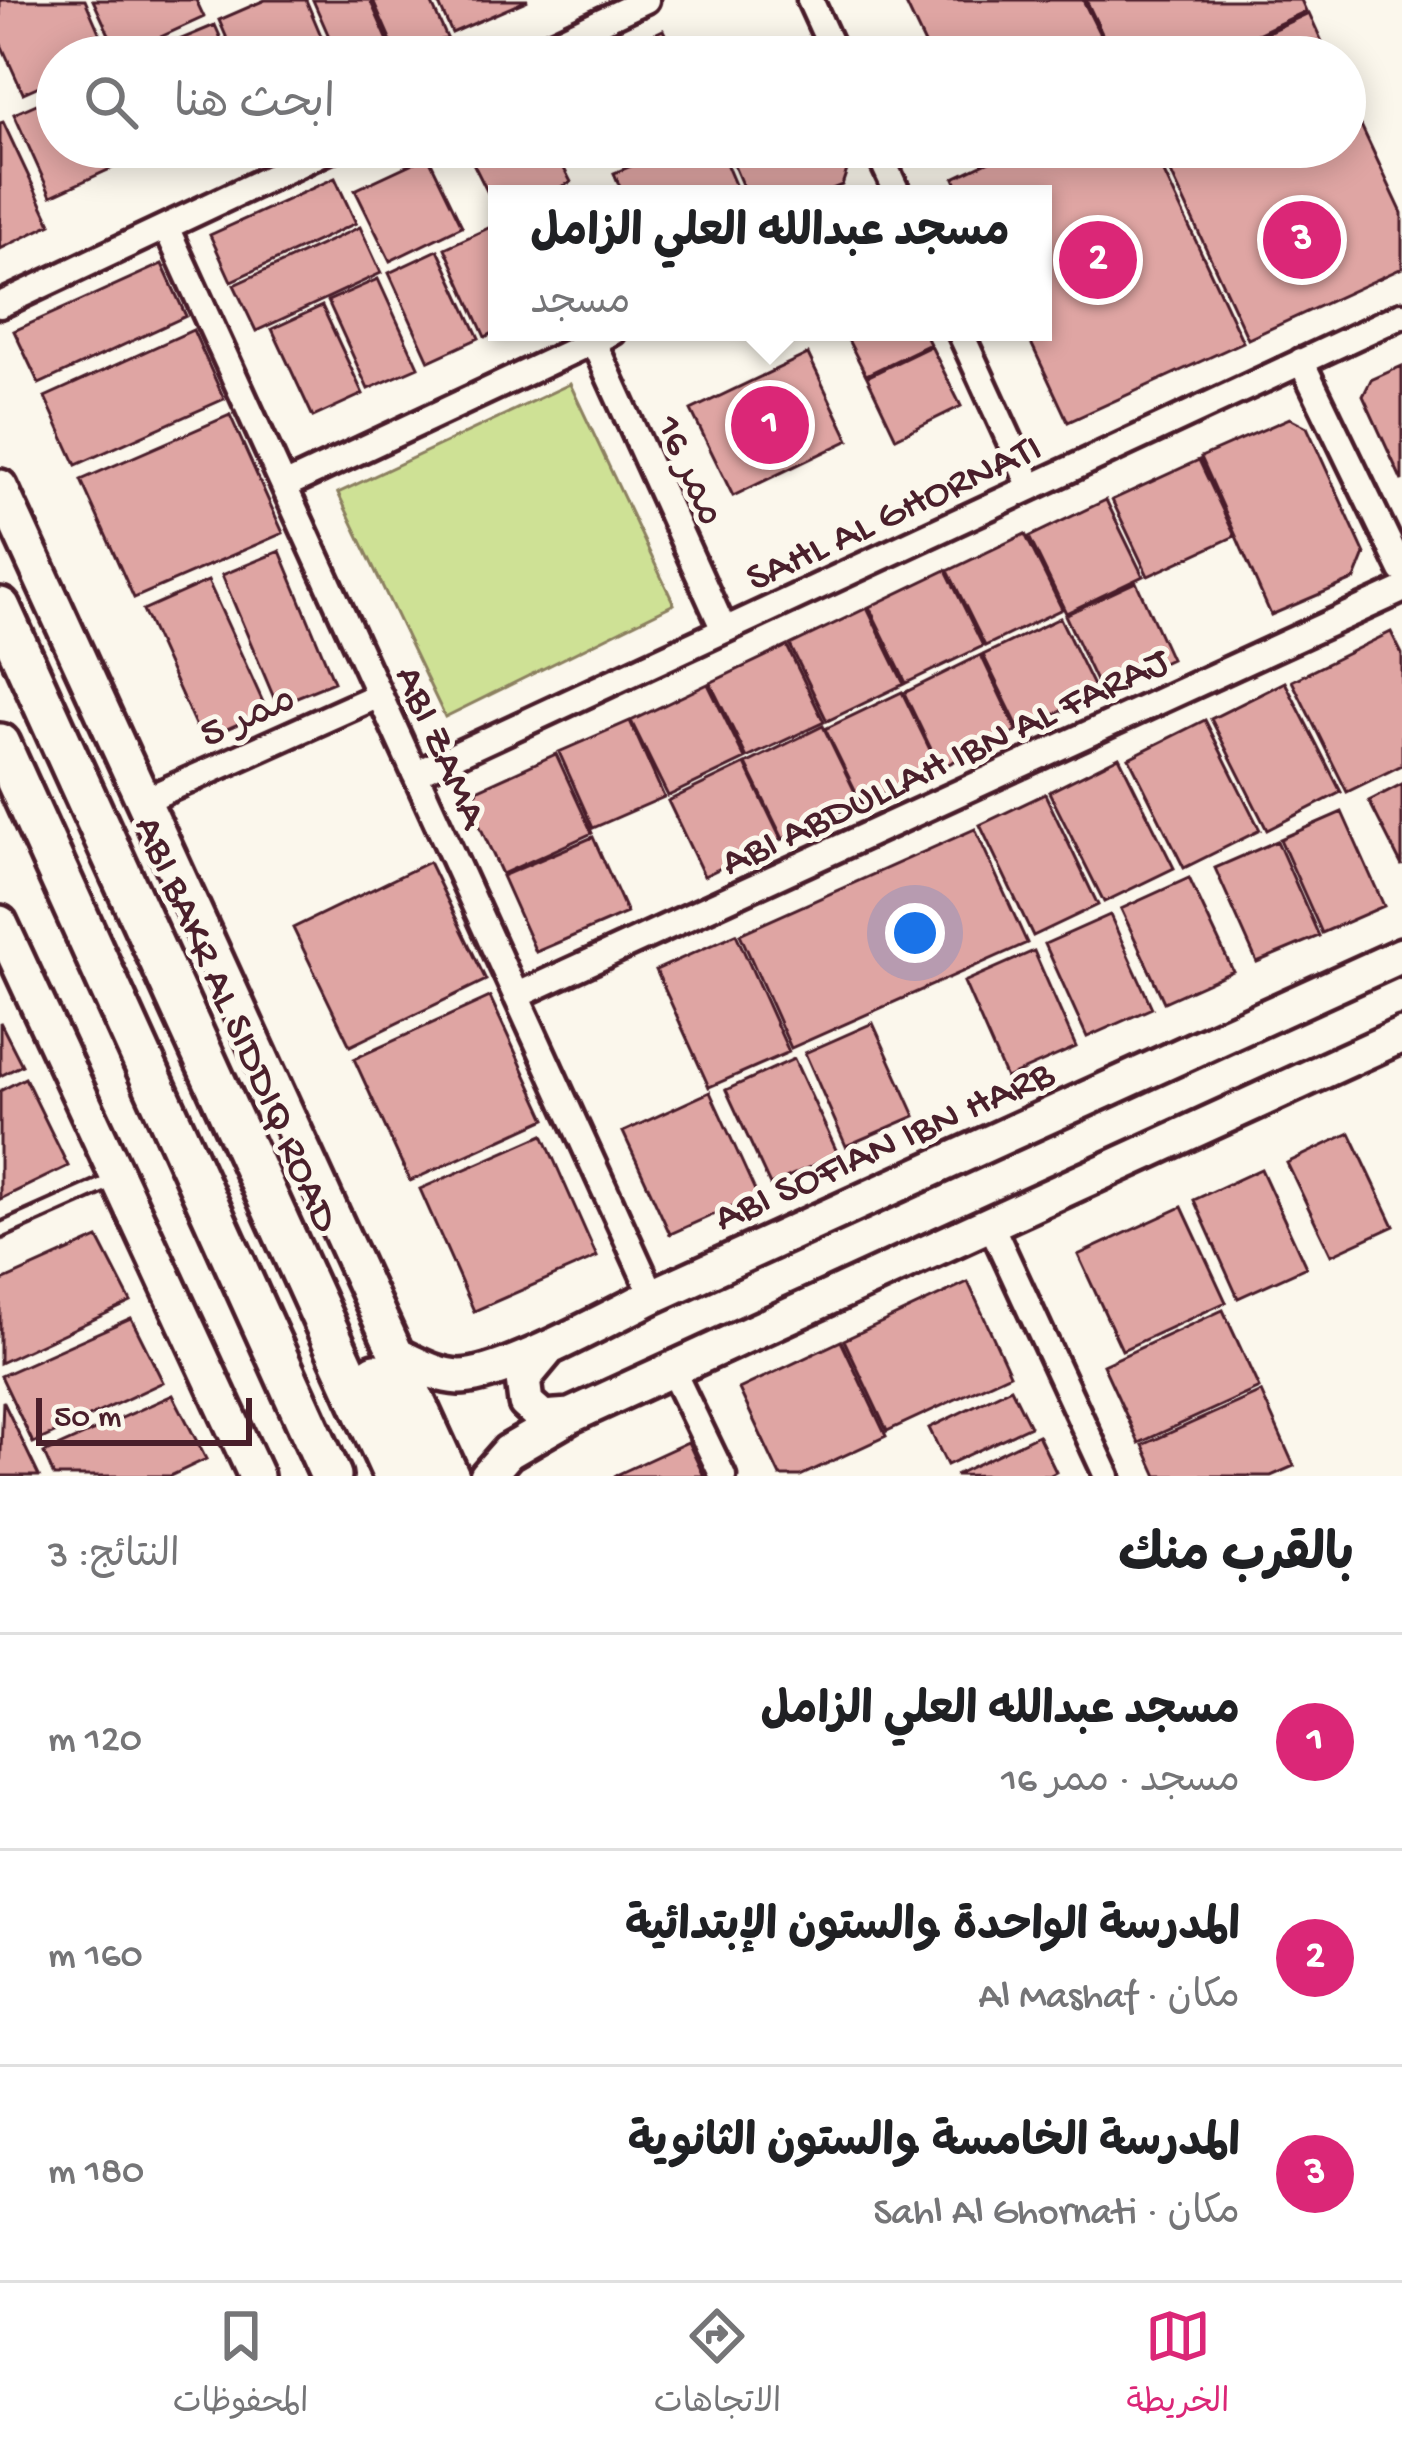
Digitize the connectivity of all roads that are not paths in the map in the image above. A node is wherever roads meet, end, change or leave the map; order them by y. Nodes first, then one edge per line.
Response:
1 (646, 0) edge
2 (810, 0) edge
3 (570, 36) edge
4 (826, 36) edge
5 (291, 168) edge
6 (166, 227) junction
7 (0, 305) edge
8 (1402, 315) edge
9 (594, 341) edge
10 (605, 341) edge
11 (964, 341) edge
12 (1301, 362) junction
13 (284, 486) junction
14 (1030, 487) junction
15 (0, 488) edge
16 (1402, 571) edge
17 (1402, 590) edge
18 (0, 608) edge
19 (724, 630) junction
20 (379, 695) junction
21 (0, 744) edge
22 (415, 774) junction
23 (146, 800) junction
24 (127, 885) junction
25 (0, 924) edge
26 (1402, 955) edge
27 (516, 997) junction
28 (1402, 1035) edge
29 (120, 1177) junction
30 (990, 1223) junction
31 (0, 1231) edge
32 (653, 1296) junction
33 (549, 1348) junction
34 (397, 1355) junction
35 (671, 1370) junction
36 (570, 1415) junction
37 (256, 1476) edge
38 (331, 1476) edge
39 (394, 1476) edge
40 (428, 1476) edge
41 (452, 1476) edge
42 (488, 1476) edge
43 (723, 1476) edge
44 (1107, 1476) edge

1 - 3 street
2 - 4 street
5 - 6 street
6 - 7 street
6 - 13 street, ABI ZAMA
8 - 12 street, SAHL AL GHORNATI
9 - 13 street
10 - 19 street, ممر 16
11 - 14 street
12 - 14 street, SAHL AL GHORNATI
12 - 16 street
13 - 20 street, ABI ZAMA
14 - 19 street, SAHL AL GHORNATI
15 - 23 street
17 - 27 street, ABI ABDULLAH IBN AL FARAJ
18 - 24 main road, ABI BAKR AL SIDDIQ ROAD
19 - 22 street, SAHL AL GHORNATI
20 - 22 street, ABI ZAMA
20 - 23 street, ممر 5
21 - 38 main road
22 - 27 street, ABI ZAMA
23 - 34 street
24 - 39 main road, ABI BAKR AL SIDDIQ ROAD
24 - 40 main road
25 - 29 street
26 - 32 street, ABI SOFIAN IBN HARB
27 - 32 street, ABI ZAMA
28 - 30 street
29 - 31 lane
29 - 37 street
30 - 35 street
30 - 44 street
32 - 33 street, ABI SOFIAN IBN HARB
33 - 34 street, ABI SOFIAN IBN HARB
33 - 36 street
34 - 41 street
35 - 36 street
35 - 43 street
36 - 42 street

